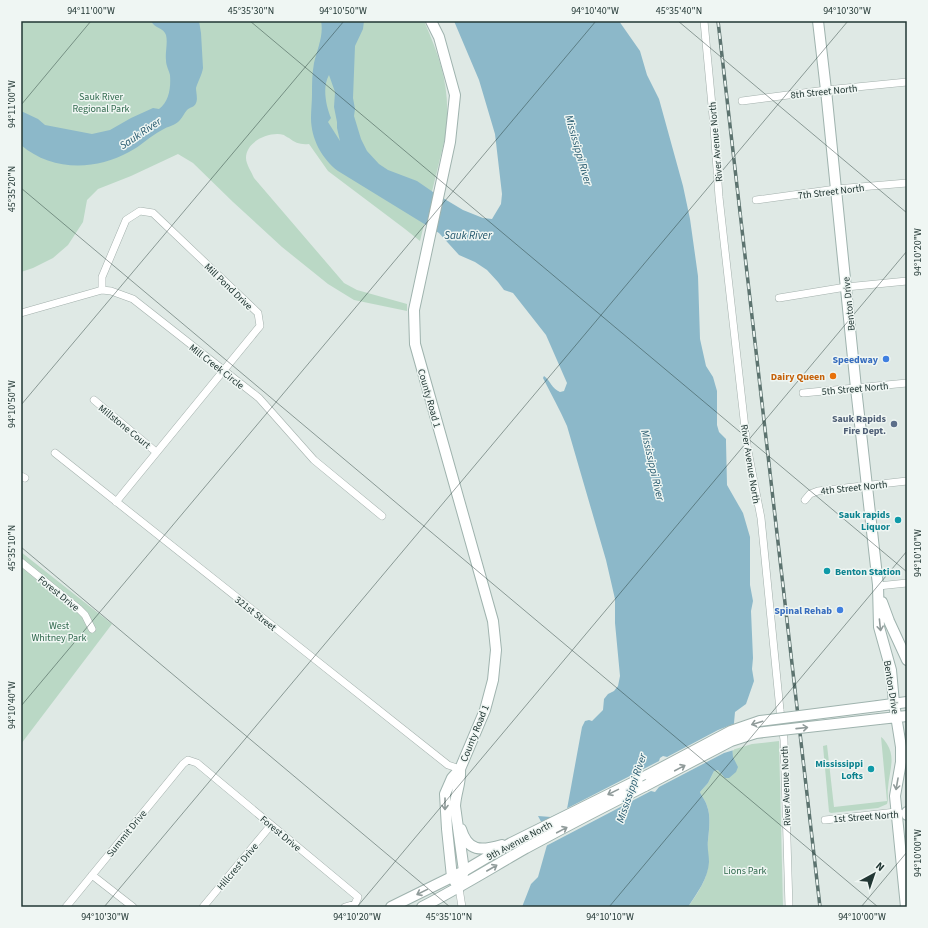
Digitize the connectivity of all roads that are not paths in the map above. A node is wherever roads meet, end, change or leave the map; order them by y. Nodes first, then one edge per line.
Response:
1 (431, 21) edge
2 (704, 21) edge
3 (818, 21) edge
4 (907, 82) edge
5 (826, 90) junction
6 (742, 101) dead end
7 (907, 183) edge
8 (836, 189) junction
9 (756, 200) dead end
10 (907, 281) edge
11 (846, 287) junction
12 (102, 290) junction
13 (779, 298) dead end
14 (21, 313) edge
15 (223, 371) junction
16 (907, 383) edge
17 (856, 388) junction
18 (803, 393) dead end
19 (94, 400) dead end
20 (156, 452) junction
21 (55, 453) dead end
22 (907, 481) edge
23 (867, 486) junction
24 (805, 500) dead end
25 (116, 502) junction
26 (382, 516) dead end
27 (21, 562) edge
28 (907, 583) edge
29 (878, 586) junction
30 (92, 629) dead end
31 (907, 660) edge
32 (907, 702) edge
33 (894, 703) junction
34 (902, 717) edge
35 (188, 760) joint
36 (460, 769) junction
37 (896, 812) junction
38 (456, 813) junction
39 (907, 814) edge
40 (825, 820) dead end
41 (271, 825) junction
42 (511, 843) junction
43 (464, 871) junction
44 (92, 875) junction
45 (452, 877) junction
46 (459, 888) junction
47 (66, 907) edge
48 (133, 907) edge
49 (203, 907) edge
50 (345, 907) edge
51 (392, 907) edge
52 (422, 907) edge
53 (462, 907) edge
54 (789, 907) edge
55 (906, 907) edge

1 - 36 main road, County Road 1
2 - 54 street, River Avenue North
3 - 5 main road, Benton Drive
4 - 5 street, 8th Street North
5 - 6 street, 8th Street North
5 - 8 main road, Benton Drive
7 - 8 street, 7th Street North
8 - 9 street, 7th Street North
8 - 11 main road, Benton Drive
10 - 11 street
11 - 13 street
11 - 17 main road, Benton Drive
12 - 14 street, Mill Creek Circle
12 - 15 street, Mill Creek Circle
12 - 15 street, Mill Pond Drive
15 - 20 street, Mill Pond Drive
15 - 26 street, Mill Creek Circle
16 - 17 street, 5th Street North
17 - 18 street, 5th Street North
17 - 23 main road, Benton Drive
19 - 20 street, Millstone Court
20 - 25 street, Mill Pond Drive
21 - 25 street, 321st Street
22 - 23 street, 4th Street North
23 - 24 street, 4th Street North
23 - 29 main road, Benton Drive
25 - 36 street, 321st Street
27 - 30 street, Forest Drive
28 - 29 street
29 - 31 main road, Benton Drive
29 -> 33 main road, Benton Drive
32 - 33 main road, 9th Avenue North
33 - 34 main road, Benton Drive
33 -> 42 main road, 9th Avenue North, bridge
34 -> 37 main road, Benton Drive
46 -> 34 main road, 9th Avenue North, bridge
35 - 41 street, Forest Drive
35 - 44 street, Summit Drive
36 - 38 main road, County Road 1
36 -> 45 main road, County Road 1
37 - 39 street, 1st Street North
37 - 40 street, 1st Street North
37 - 55 main road, Benton Drive
38 - 42 main road
38 - 43 main road, County Road 1
41 - 49 street, Hillcrest Drive
41 - 50 street, Forest Drive
42 - 43 main road, 9th Avenue North
43 - 45 main road, 9th Avenue North
43 - 46 main road
44 - 47 street, Summit Drive
44 - 48 street
45 - 46 main road
45 -> 51 main road, 9th Avenue North
46 - 52 main road, 9th Avenue North
46 - 53 street

